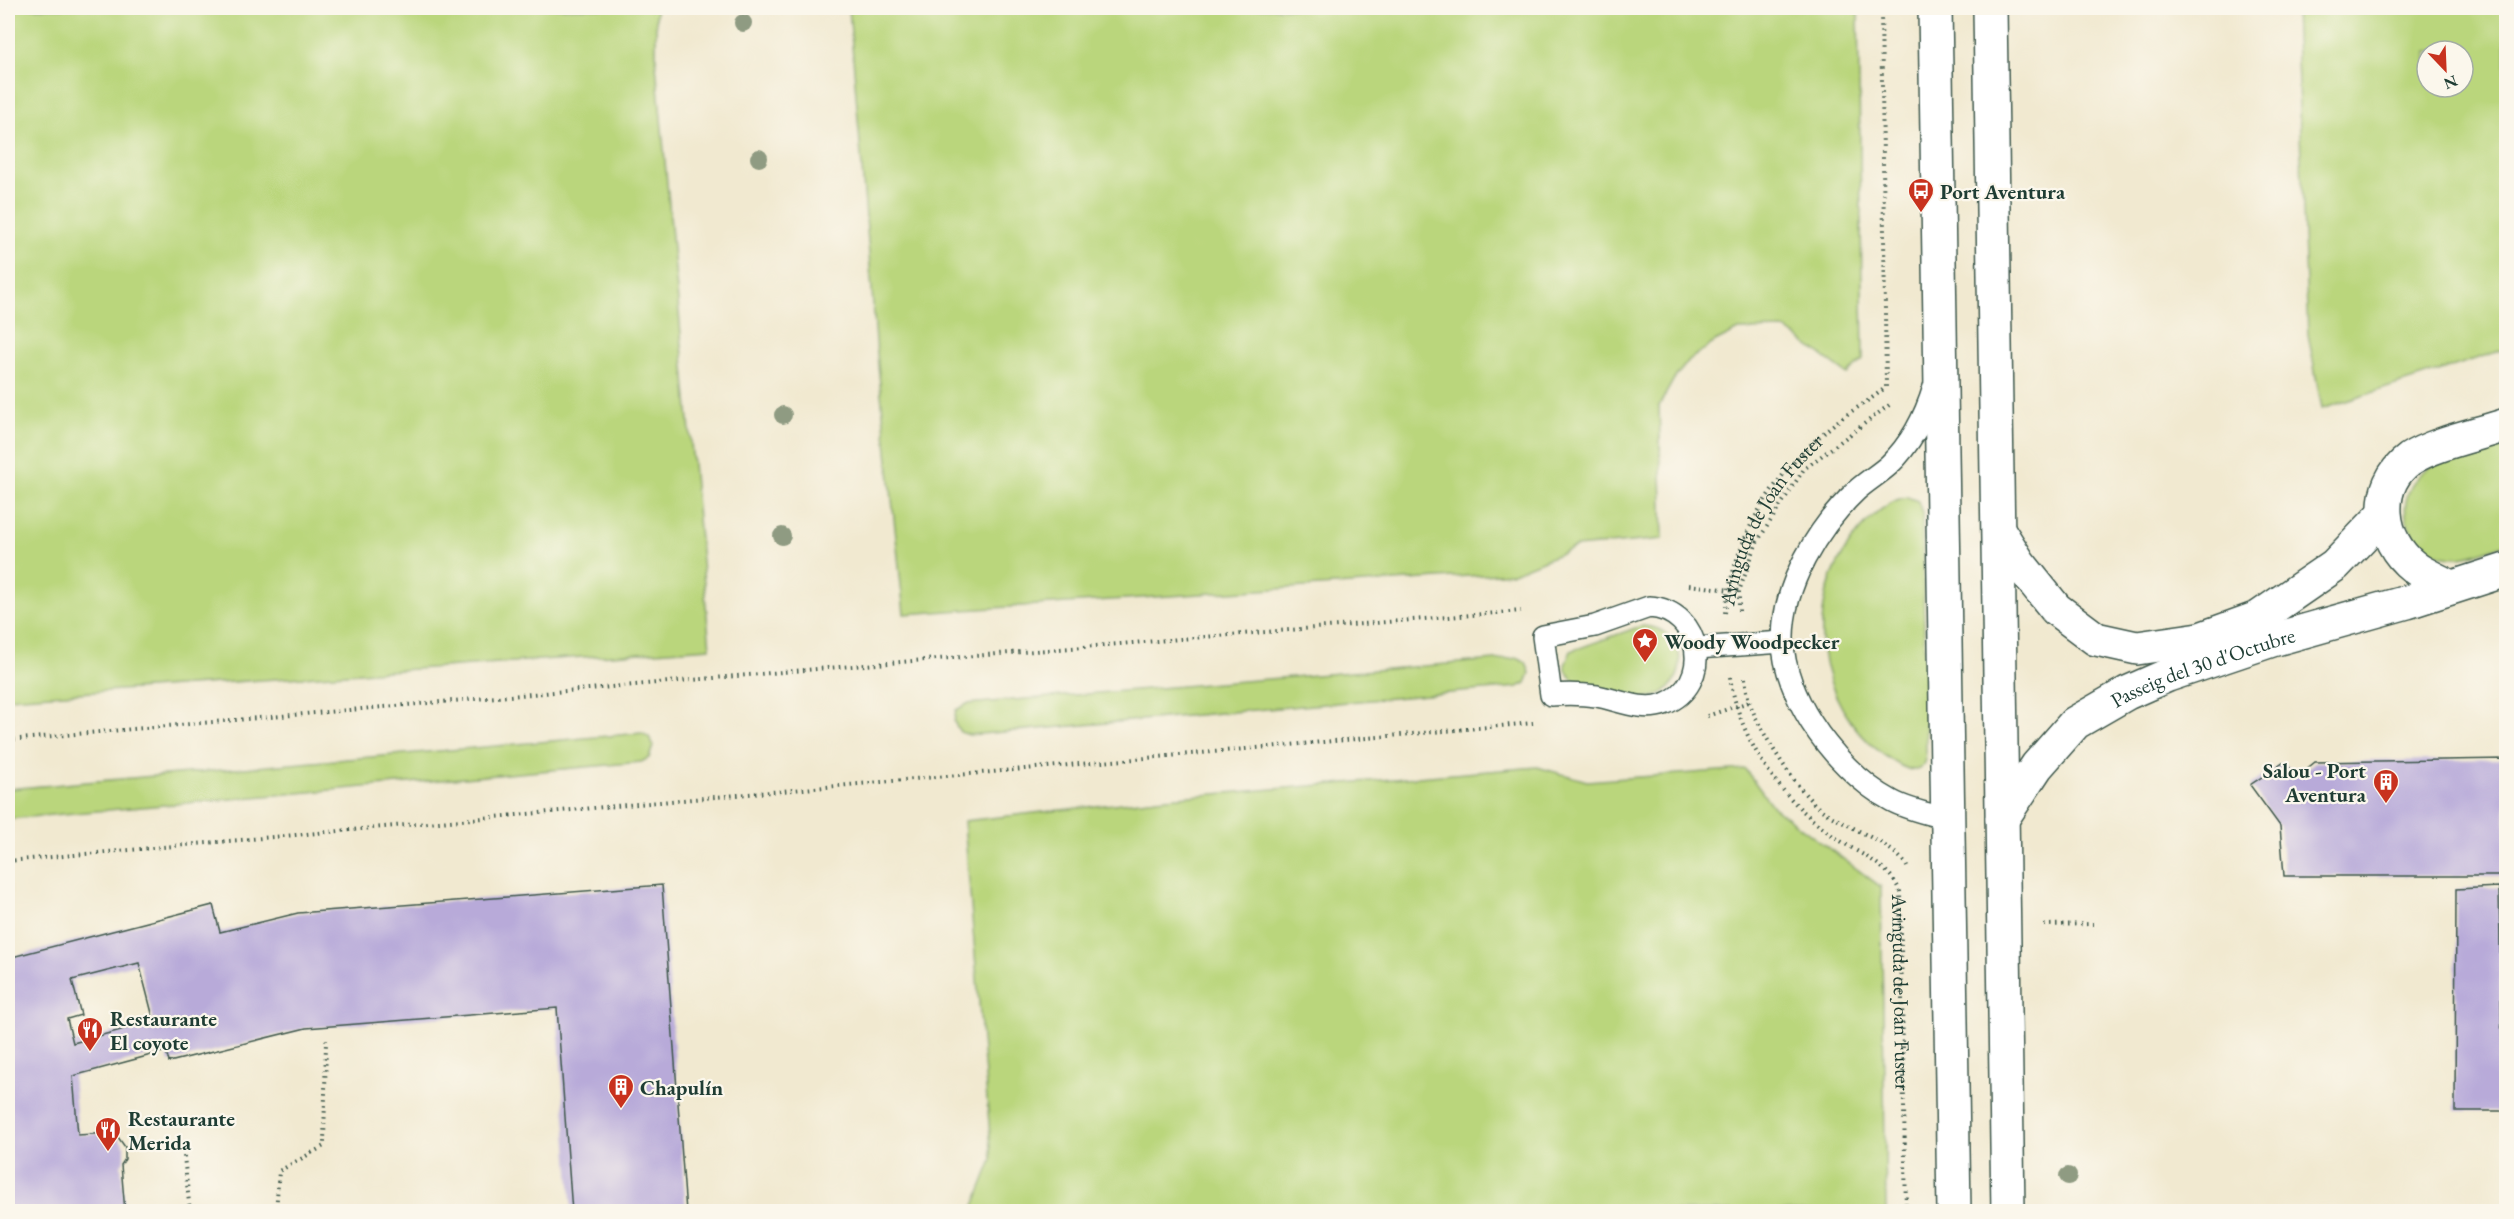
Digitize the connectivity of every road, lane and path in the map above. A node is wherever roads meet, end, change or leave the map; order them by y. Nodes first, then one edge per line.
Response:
1 (1881, 8) edge
2 (1935, 8) edge
3 (1990, 8) edge
4 (1941, 364) junction
5 (2506, 425) edge
6 (2384, 514) junction
7 (1999, 531) junction
8 (2506, 570) edge
9 (1677, 585) dead end
10 (2450, 587) junction
11 (1728, 589) junction
12 (1739, 591) dead end
13 (1524, 611) dead end
14 (1783, 642) junction
15 (1725, 646) junction
16 (1696, 648) junction
17 (1749, 702) dead end
18 (1737, 706) junction
19 (1705, 716) dead end
20 (1545, 722) dead end
21 (8, 740) edge
22 (1948, 819) junction
23 (2002, 819) junction
24 (8, 861) edge
25 (2093, 924) dead end
26 (2037, 925) dead end
27 (326, 1040) dead end
28 (184, 1156) dead end
29 (190, 1212) edge
30 (276, 1212) edge
31 (1906, 1212) edge
32 (1954, 1212) edge
33 (2008, 1212) edge

1 - 11 path, Avinguda de Joan Fuster
2 - 4 street
3 - 7 street
4 - 14 lane
4 - 22 street
5 - 6 street
6 - 7 street, Passeig del 30 d'Octubre
6 - 10 street
7 - 23 street
8 - 10 street, Passeig del 30 d'Octubre
9 - 11 path
10 - 23 street, Passeig del 30 d'Octubre
11 - 12 path
11 - 15 path, Avinguda de Joan Fuster
13 - 21 path
14 - 15 lane
14 - 22 lane
15 - 16 lane
15 - 18 path, Avinguda de Joan Fuster
16 - 16 lane
17 - 18 path
18 - 19 path
18 - 31 path, Avinguda de Joan Fuster
20 - 24 path
22 - 32 street
23 - 33 street
25 - 26 path
27 - 30 path
28 - 29 path

